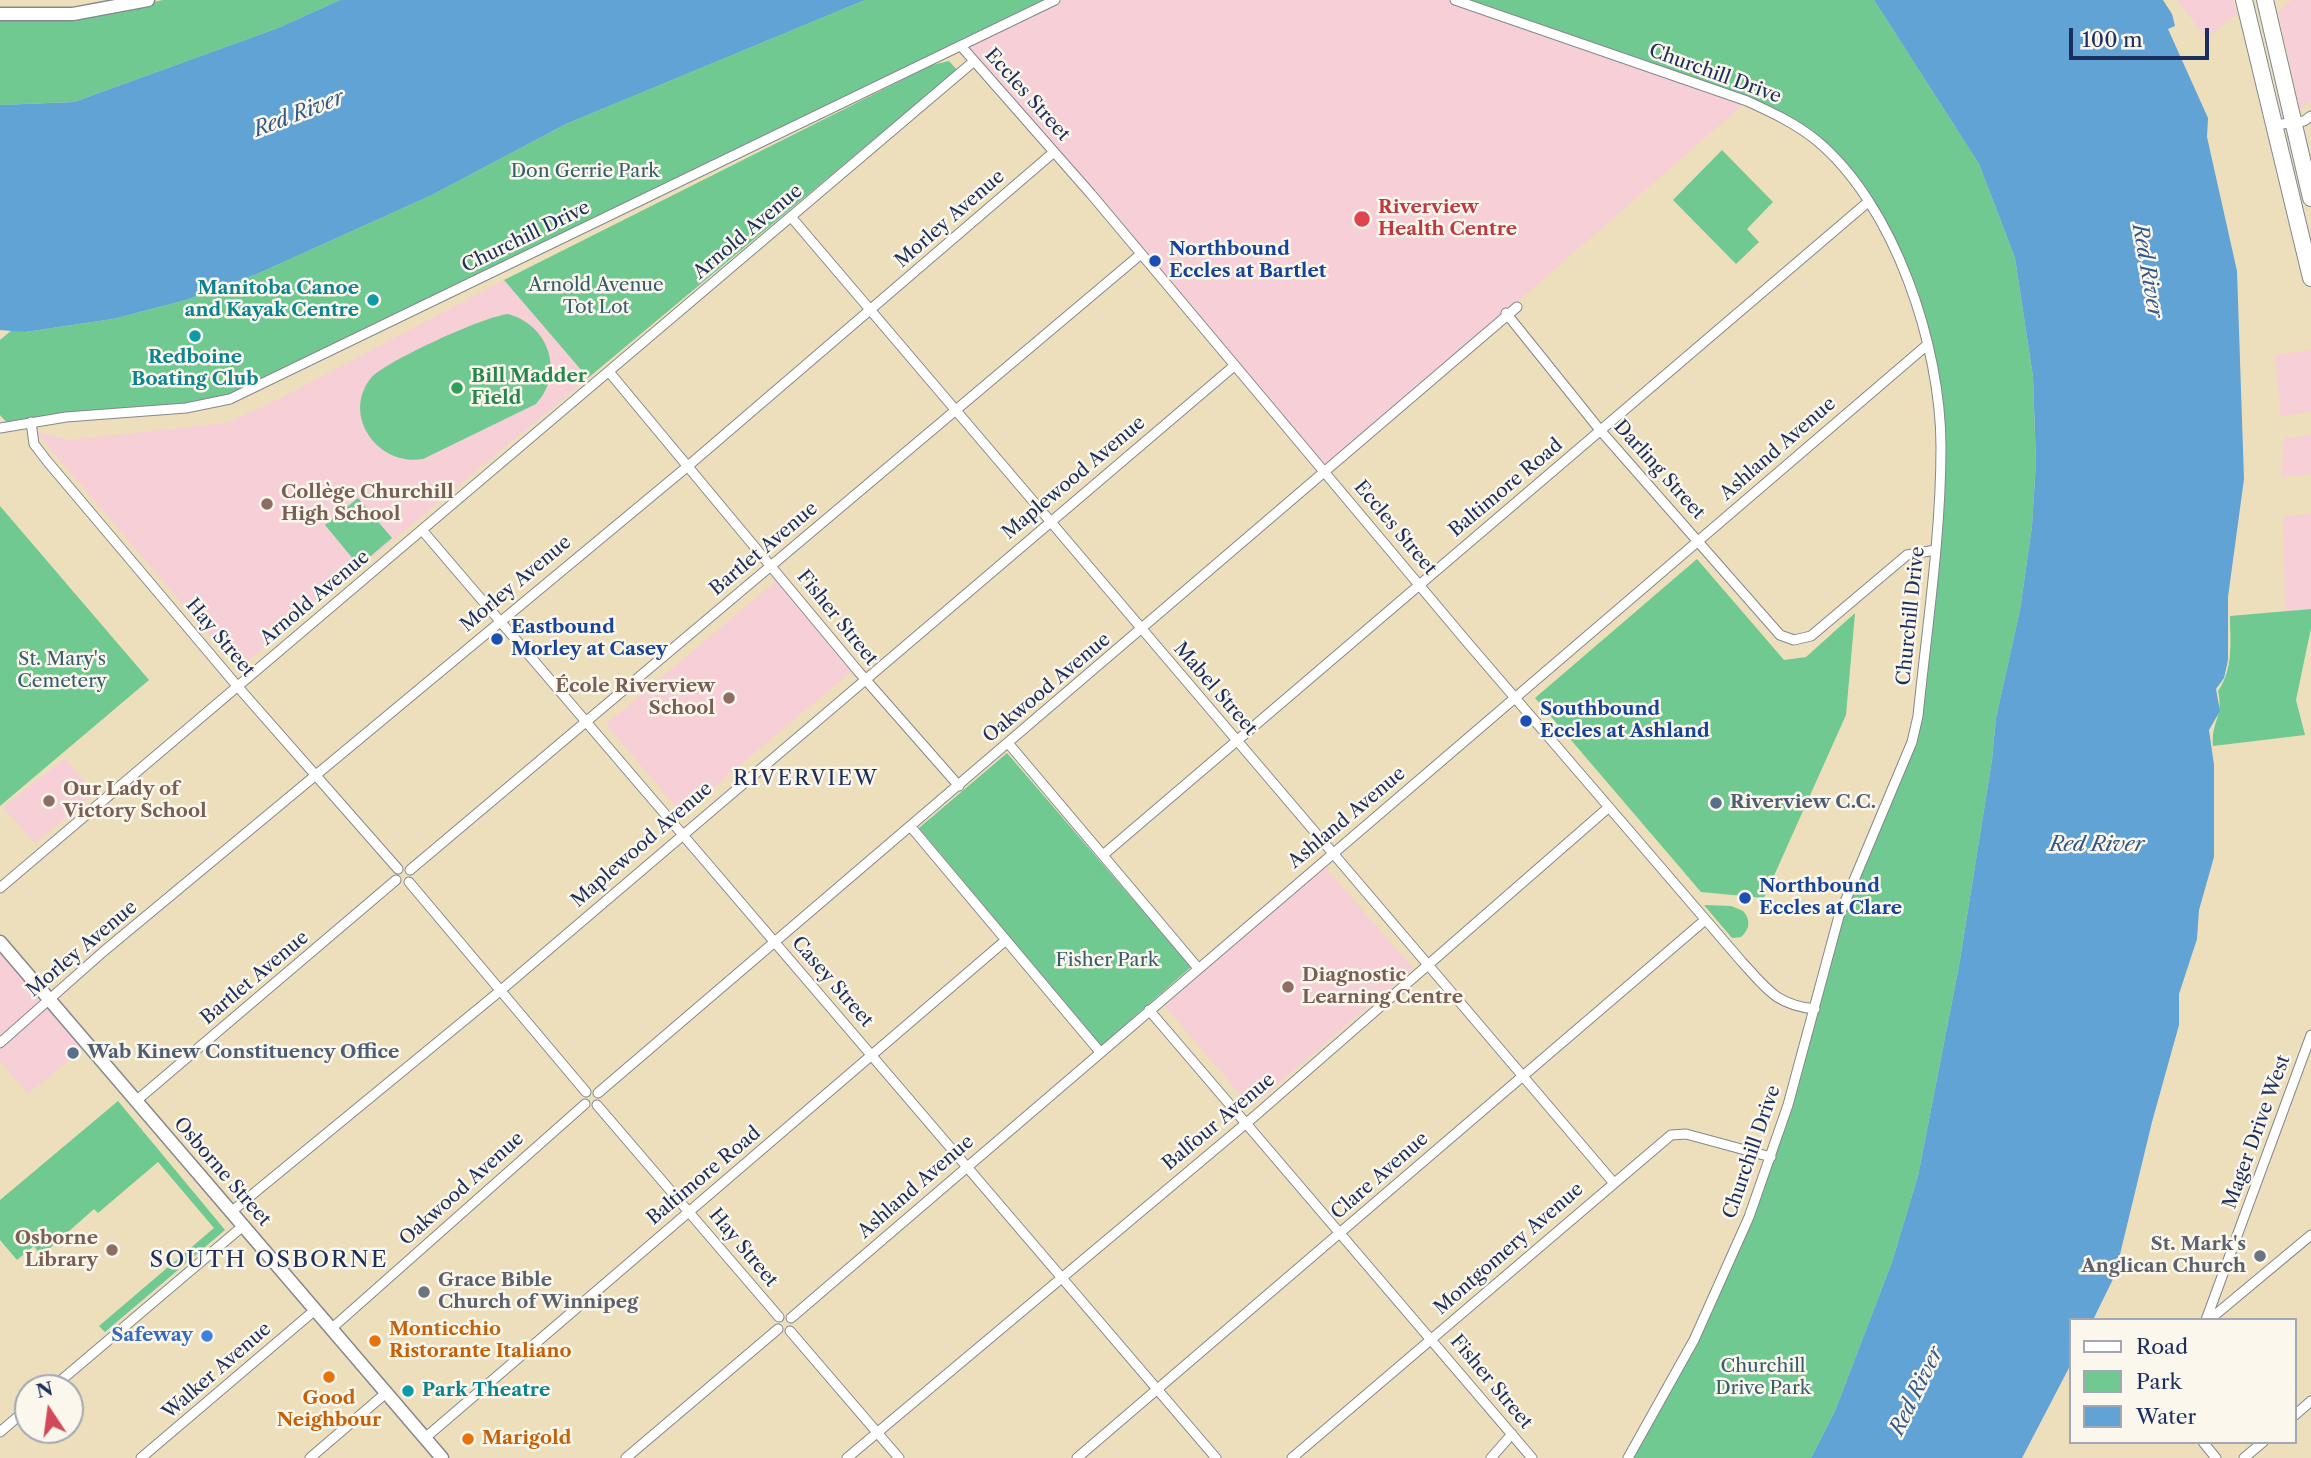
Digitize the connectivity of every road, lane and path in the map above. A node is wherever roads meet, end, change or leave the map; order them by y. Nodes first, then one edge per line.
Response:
1 (148, 0) edge
2 (1055, 0) edge
3 (1455, 0) edge
4 (2267, 1) edge
5 (108, 4) edge
6 (2245, 4) edge
7 (0, 14) edge
8 (961, 46) junction
9 (973, 62) junction
10 (2311, 116) edge
11 (2293, 122) junction
12 (2275, 125) junction
13 (1055, 152) junction
14 (2311, 198) edge
15 (1868, 202) junction
16 (792, 218) junction
17 (1141, 254) junction
18 (2310, 272) edge
19 (1517, 307) dead end
20 (870, 311) junction
21 (1506, 313) junction
22 (1927, 345) junction
23 (1234, 366) junction
24 (610, 373) junction
25 (956, 410) junction
26 (31, 422) junction
27 (0, 428) edge
28 (1600, 430) junction
29 (688, 466) junction
30 (1325, 470) junction
31 (1048, 522) junction
32 (422, 530) junction
33 (1698, 541) junction
34 (1935, 550) junction
35 (772, 565) junction
36 (1419, 585) junction
37 (499, 621) junction
38 (1141, 630) junction
39 (865, 679) junction
40 (238, 687) junction
41 (1515, 697) junction
42 (585, 723) junction
43 (1237, 741) junction
44 (1008, 743) junction
45 (316, 776) junction
46 (959, 786) junction
47 (1609, 807) junction
48 (911, 827) junction
49 (681, 835) junction
50 (1332, 854) junction
51 (1103, 855) junction
52 (398, 869) junction
53 (410, 870) junction
54 (396, 880) junction
55 (409, 882) junction
56 (0, 888) edge
57 (1705, 920) junction
58 (1006, 940) junction
59 (0, 942) edge
60 (774, 942) junction
61 (1429, 966) junction
62 (1198, 968) junction
63 (500, 991) junction
64 (49, 999) junction
65 (1815, 1009) junction
66 (1149, 1010) junction
67 (2311, 1035) edge
68 (0, 1043) edge
69 (1100, 1052) junction
70 (873, 1056) junction
71 (1522, 1076) junction
72 (586, 1092) junction
73 (598, 1093) junction
74 (136, 1101) junction
75 (585, 1104) junction
76 (597, 1105) junction
77 (1245, 1124) junction
78 (1771, 1157) junction
79 (966, 1167) junction
80 (1613, 1182) junction
81 (690, 1211) junction
82 (231, 1212) junction
83 (243, 1226) junction
84 (1341, 1233) junction
85 (2311, 1235) edge
86 (1059, 1276) junction
87 (315, 1310) junction
88 (779, 1317) junction
89 (791, 1318) junction
90 (2209, 1318) edge
91 (2210, 1318) edge
92 (331, 1329) junction
93 (778, 1329) junction
94 (790, 1331) junction
95 (1432, 1339) junction
96 (69, 1374) edge
97 (1157, 1390) junction
98 (386, 1393) junction
99 (2311, 1401) edge
100 (2297, 1413) edge
101 (14, 1420) edge
102 (0, 1432) edge
103 (876, 1432) junction
104 (1512, 1434) junction
105 (425, 1438) junction
106 (2205, 1444) edge
107 (2261, 1444) edge
108 (141, 1458) edge
109 (310, 1458) edge
110 (442, 1458) edge
111 (626, 1458) edge
112 (847, 1458) edge
113 (899, 1458) edge
114 (1077, 1458) edge
115 (1216, 1458) edge
116 (1292, 1458) edge
117 (1491, 1458) edge
118 (1532, 1458) edge
119 (1628, 1458) edge
120 (2216, 1458) edge
121 (2244, 1458) edge

1 - 5 main road
2 - 8 street, Churchill Drive
3 - 15 street, Churchill Drive
4 - 6 street
4 - 11 highway
5 - 7 main road
6 - 12 highway
8 - 9 street, Eccles Street
8 - 26 street, Churchill Drive
9 - 13 street, Eccles Street
9 - 16 street, Arnold Avenue
10 - 11 street
11 - 12 street
11 - 14 highway
12 - 18 highway
13 - 17 street, Eccles Street
13 - 20 street, Morley Avenue
15 - 22 street, Churchill Drive
15 - 28 street, Baltimore Road
16 - 20 street, Mabel Street
16 - 24 street, Arnold Avenue
17 - 23 street, Eccles Street
17 - 25 street, Bartlet Avenue
19 - 21 street, Oakwood Avenue
20 - 25 street, Mabel Street
20 - 29 street, Morley Avenue
21 - 28 street, Darling Street
21 - 30 street, Oakwood Avenue
22 - 33 street, Ashland Avenue
22 - 34 street, Churchill Drive
23 - 30 street, Eccles Street
23 - 31 street, Maplewood Avenue
24 - 29 street, Fisher Street
24 - 32 street, Arnold Avenue
25 - 31 street, Mabel Street
25 - 35 street, Bartlet Avenue
26 - 27 street, Churchill Drive
26 - 40 street, Hay Street
28 - 33 street, Darling Street
28 - 36 street, Baltimore Road
29 - 35 street, Fisher Street
29 - 37 street, Morley Avenue
30 - 36 street, Eccles Street
30 - 38 street, Oakwood Avenue
31 - 38 street, Mabel Street
31 - 39 street, Maplewood Avenue
32 - 37 street, Casey Street
32 - 40 street, Arnold Avenue
33 - 34 street, Darling Street
33 - 41 street, Ashland Avenue
34 - 65 street, Churchill Drive
35 - 39 street, Fisher Street
35 - 42 street, Bartlet Avenue
36 - 41 street, Eccles Street
36 - 43 street, Baltimore Road
37 - 42 street, Casey Street
37 - 45 street, Morley Avenue
38 - 43 street, Mabel Street
38 - 44 street, Oakwood Avenue
39 - 46 street, Fisher Street
39 - 49 street, Maplewood Avenue
40 - 45 street, Hay Street
40 - 56 street, Arnold Avenue
41 - 47 street, Eccles Street
41 - 50 street, Ashland Avenue
42 - 49 street, Casey Street
42 - 53 street, Bartlet Avenue
43 - 50 street, Mabel Street
43 - 51 street, Baltimore Road
44 - 46 street, Oakwood Avenue
44 - 51 street
45 - 52 street, Hay Street
45 - 64 street, Morley Avenue
46 - 48 street, Oakwood Avenue
47 - 57 street, Eccles Street
47 - 61 street, Balfour Avenue
48 - 58 street
48 - 60 street, Oakwood Avenue
49 - 60 street, Casey Street
49 - 63 street, Maplewood Avenue
50 - 61 street, Mabel Street
50 - 62 street, Ashland Avenue
51 - 62 street
52 - 53 street
52 - 54 street
53 - 55 street
54 - 55 street
54 - 74 street, Bartlet Avenue
55 - 63 street
57 - 65 street, Eccles Street
57 - 71 street, Clare Avenue
58 - 69 street
58 - 70 street, Baltimore Road
59 - 64 main road, Osborne Street
60 - 70 street, Casey Street
60 - 73 street, Oakwood Avenue
61 - 71 street, Mabel Street
61 - 77 street, Balfour Avenue
62 - 66 street, Ashland Avenue
63 - 72 street
63 - 82 street, Maplewood Avenue
64 - 68 street, Morley Avenue
64 - 74 main road, Osborne Street
65 - 78 street, Churchill Drive
66 - 69 street, Ashland Avenue
66 - 77 street, Fisher Street
67 - 90 street, Mager Drive West
69 - 79 street, Ashland Avenue
70 - 79 street, Casey Street
70 - 81 street, Baltimore Road
71 - 80 street, Mabel Street
71 - 84 street, Clare Avenue
72 - 73 street
72 - 75 street
73 - 76 street
74 - 82 main road, Osborne Street
75 - 76 street
75 - 92 street, Oakwood Avenue
76 - 81 street, Hay Street
77 - 84 street, Fisher Street
77 - 86 street, Balfour Avenue
78 - 80 street, Montgomery Avenue
78 - 119 street, Churchill Drive
79 - 86 street, Casey Street
79 - 89 street, Ashland Avenue
80 - 95 street, Montgomery Avenue
81 - 88 street, Hay Street
81 - 105 street, Baltimore Road
82 - 83 main road, Osborne Street
83 - 87 main road, Osborne Street
83 - 96 street
84 - 95 street, Fisher Street
84 - 97 street, Clare Avenue
85 - 91 street
86 - 97 street, Casey Street
86 - 103 street, Balfour Avenue
87 - 92 main road, Osborne Street
87 - 108 street, Walker Avenue
88 - 89 street
88 - 93 street
89 - 94 street
92 - 98 main road, Osborne Street
93 - 94 street
93 - 111 street
94 - 103 street
95 - 104 street, Fisher Street
95 - 116 street, Montgomery Avenue
97 - 114 street, Clare Avenue
97 - 115 street, Casey Street
98 - 105 main road, Osborne Street
98 - 109 street
99 - 100 street
101 - 102 street
103 - 112 street, Balfour Avenue
103 - 113 street
104 - 117 street
104 - 118 street, Fisher Street
105 - 110 main road, Osborne Street
106 - 120 street
107 - 121 street

